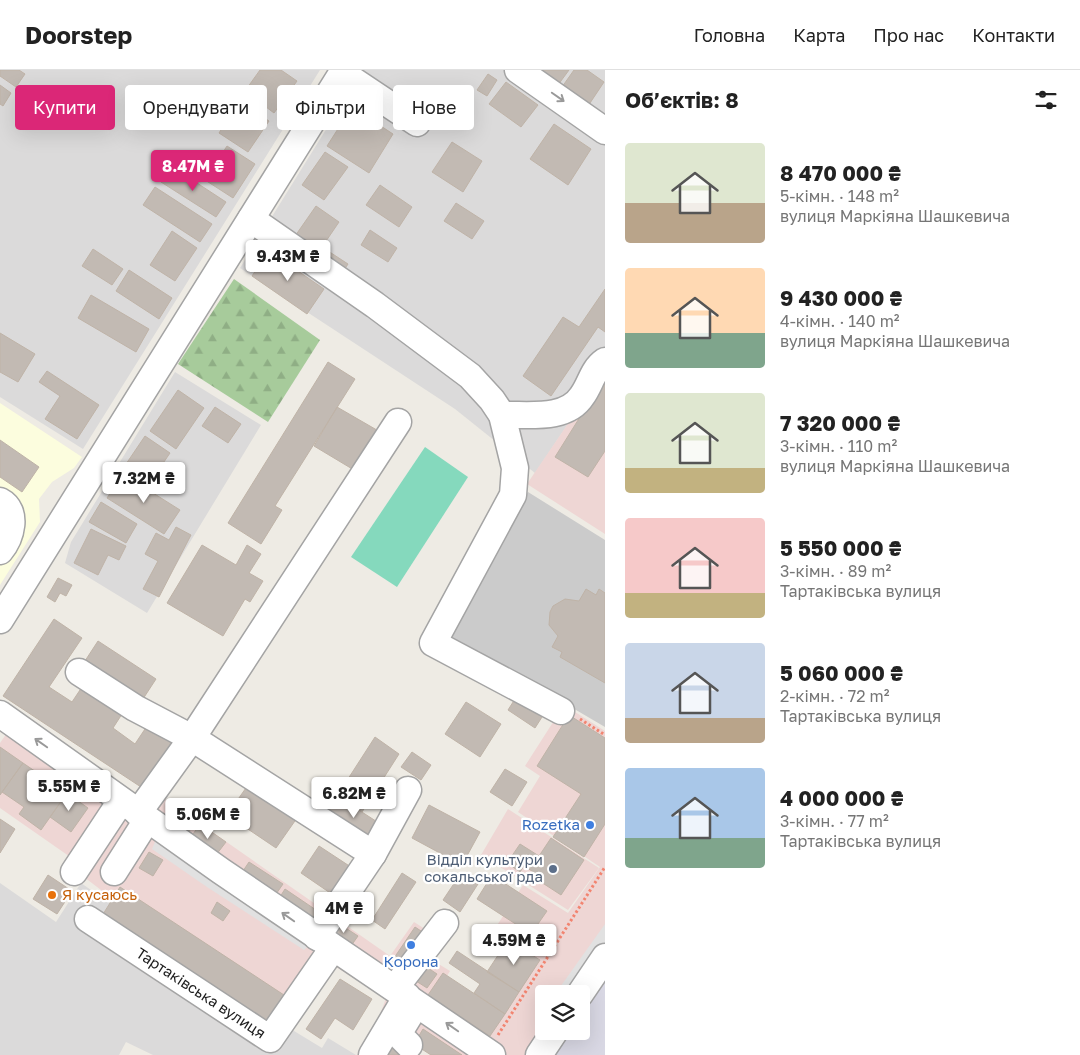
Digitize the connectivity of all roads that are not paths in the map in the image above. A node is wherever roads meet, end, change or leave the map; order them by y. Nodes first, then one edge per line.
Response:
1 (518, 70) edge
2 (343, 71) edge
3 (393, 105) edge
4 (605, 131) edge
5 (251, 219) junction
6 (605, 361) edge
7 (502, 415) junction
8 (398, 422) dead end
9 (0, 501) edge
10 (1, 551) edge
11 (32, 570) junction
12 (0, 620) edge
13 (79, 672) dead end
14 (561, 710) road end
15 (0, 714) edge
16 (192, 738) junction
17 (408, 790) dead end
18 (136, 811) junction
19 (373, 854) junction
20 (74, 872) dead end
21 (114, 872) dead end
22 (88, 919) dead end
23 (444, 923) dead end
24 (325, 942) junction
25 (605, 957) edge
26 (586, 985) edge
27 (406, 996) junction
28 (549, 1040) edge
29 (409, 1045) dead end
30 (493, 1048) edge
31 (372, 1055) edge
32 (539, 1055) edge

1 -> 4 street
2 - 3 street
2 - 5 street
5 - 7 street
5 - 11 street
6 - 7 street
7 - 14 street
8 - 16 street
9 - 10 street
10 - 11 street
11 - 12 street
13 - 16 street
18 -> 15 street
16 - 18 street
16 - 19 street
17 - 19 street
18 - 20 street
18 - 21 street
24 -> 18 street
19 - 24 street
22 - 24 street, Тартаківська вулиця
23 - 27 street
24 - 27 street
25 - 26 street
27 - 29 street
30 -> 27 street
27 - 31 street
28 - 32 street

